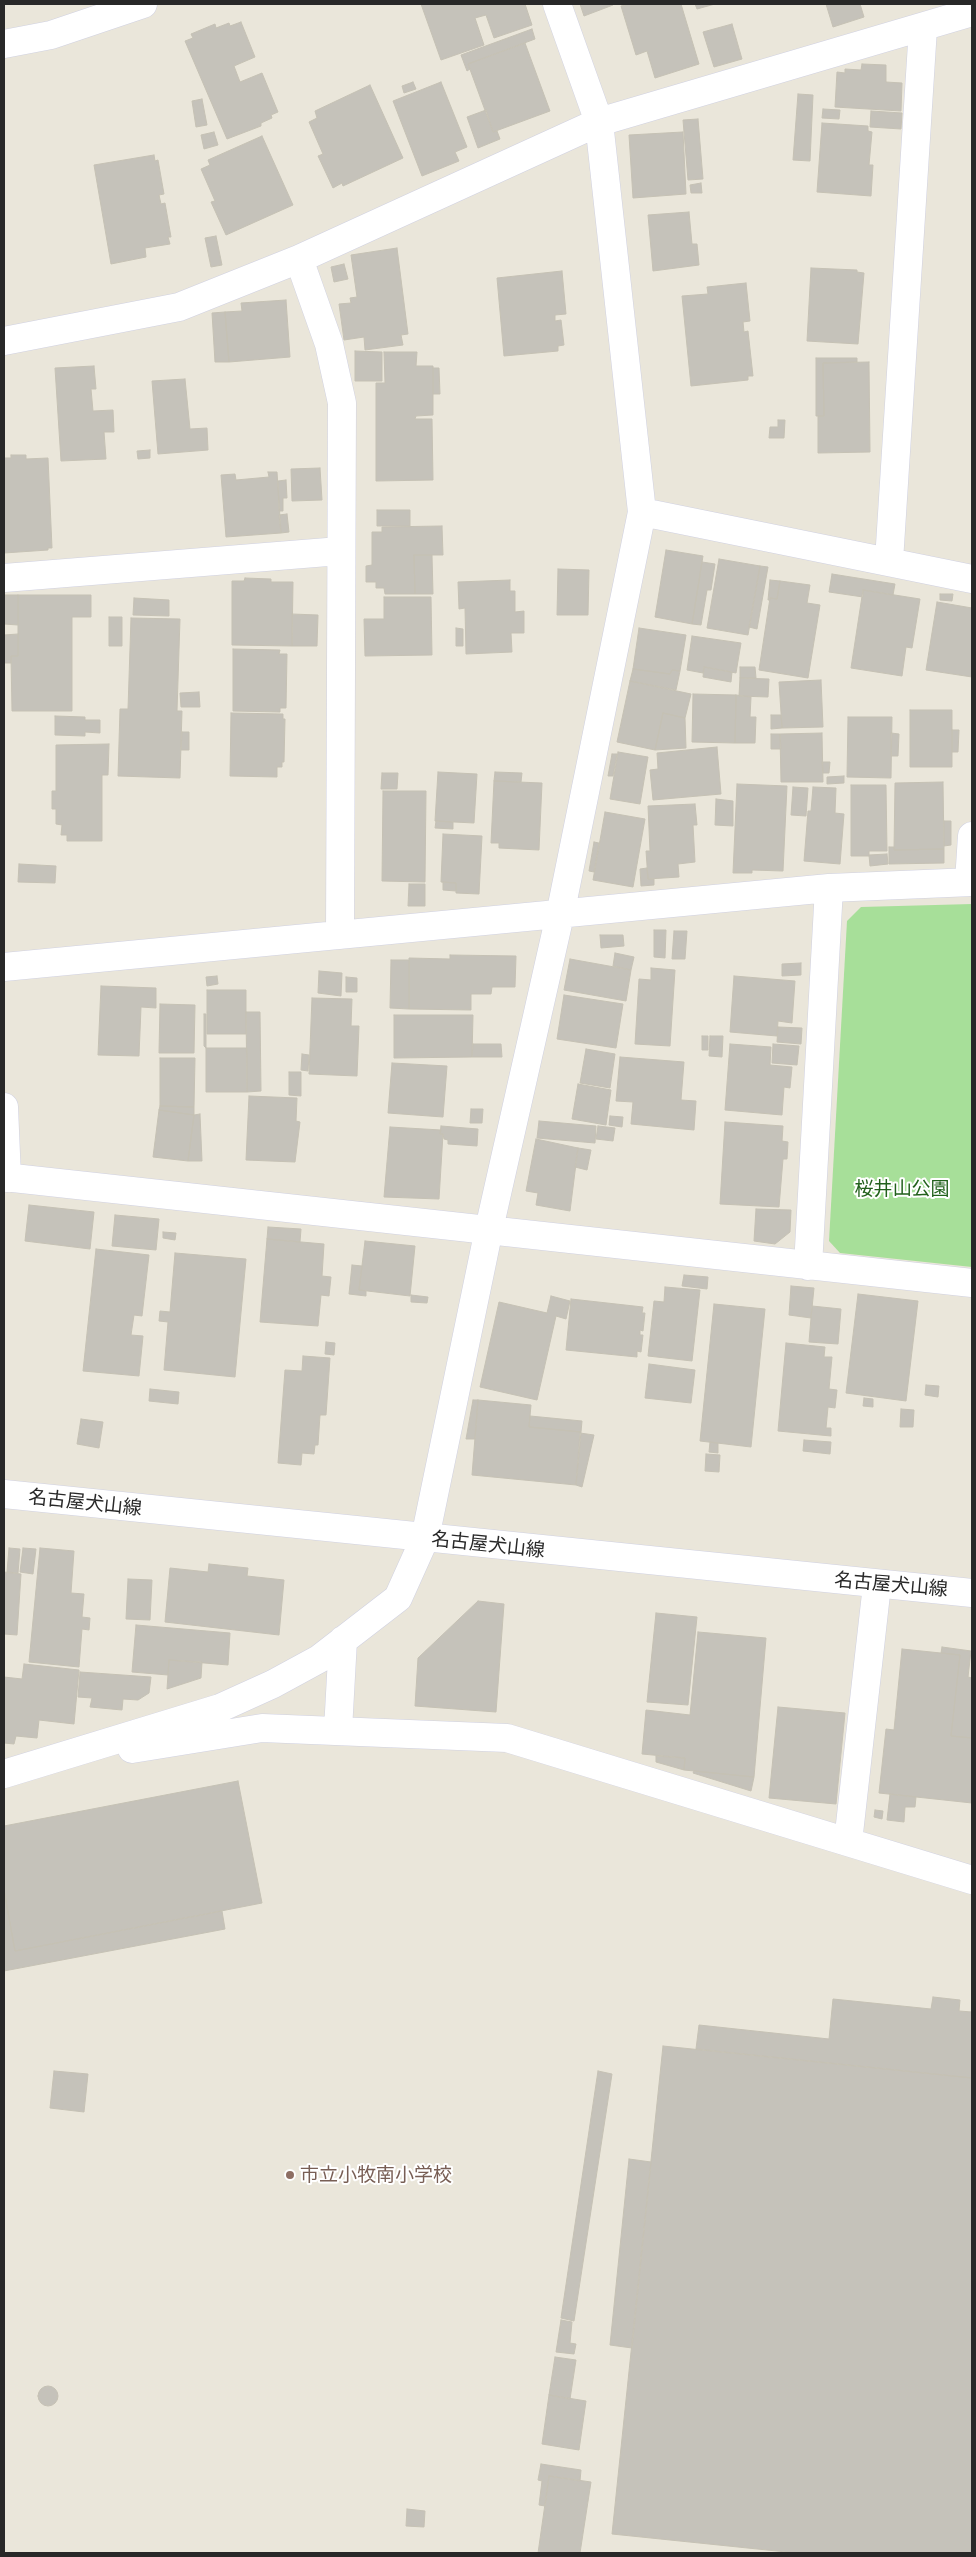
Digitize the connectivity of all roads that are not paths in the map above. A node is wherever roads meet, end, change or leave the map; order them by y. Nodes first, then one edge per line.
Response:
1 (143, 4) edge
2 (557, 4) edge
3 (972, 12) edge
4 (922, 28) junction
5 (4, 44) edge
6 (599, 122) junction
7 (299, 259) junction
8 (4, 341) edge
9 (642, 512) junction
10 (340, 551) junction
11 (889, 561) junction
12 (4, 578) edge
13 (972, 579) edge
14 (972, 836) edge
15 (971, 882) edge
16 (829, 888) junction
17 (560, 915) junction
18 (340, 935) junction
19 (4, 967) edge
20 (4, 1107) edge
21 (6, 1177) edge
22 (489, 1229) junction
23 (808, 1266) junction
24 (972, 1283) edge
25 (4, 1494) edge
26 (425, 1538) junction
27 (877, 1585) junction
28 (972, 1593) edge
29 (343, 1640) junction
30 (338, 1730) junction
31 (15, 1770) edge
32 (848, 1842) junction
33 (972, 1880) edge

1 - 5 street
2 - 6 street
3 - 4 street
4 - 6 street
4 - 11 street
6 - 7 street
6 - 9 street
7 - 8 street
7 - 10 street
9 - 11 street
9 - 17 street
10 - 12 street
10 - 18 street
11 - 13 street
14 - 15 street
15 - 16 street
16 - 17 street
16 - 23 street
17 - 18 street
17 - 22 street
18 - 19 street
20 - 21 street
21 - 22 street
22 - 23 street
22 - 26 street
23 - 24 street
25 - 26 street, 名古屋犬山線
26 - 27 street, 名古屋犬山線
26 - 29 street
27 - 28 street, 名古屋犬山線
27 - 32 street
29 - 30 street
29 - 31 street
30 - 31 street
30 - 32 street
32 - 33 street

